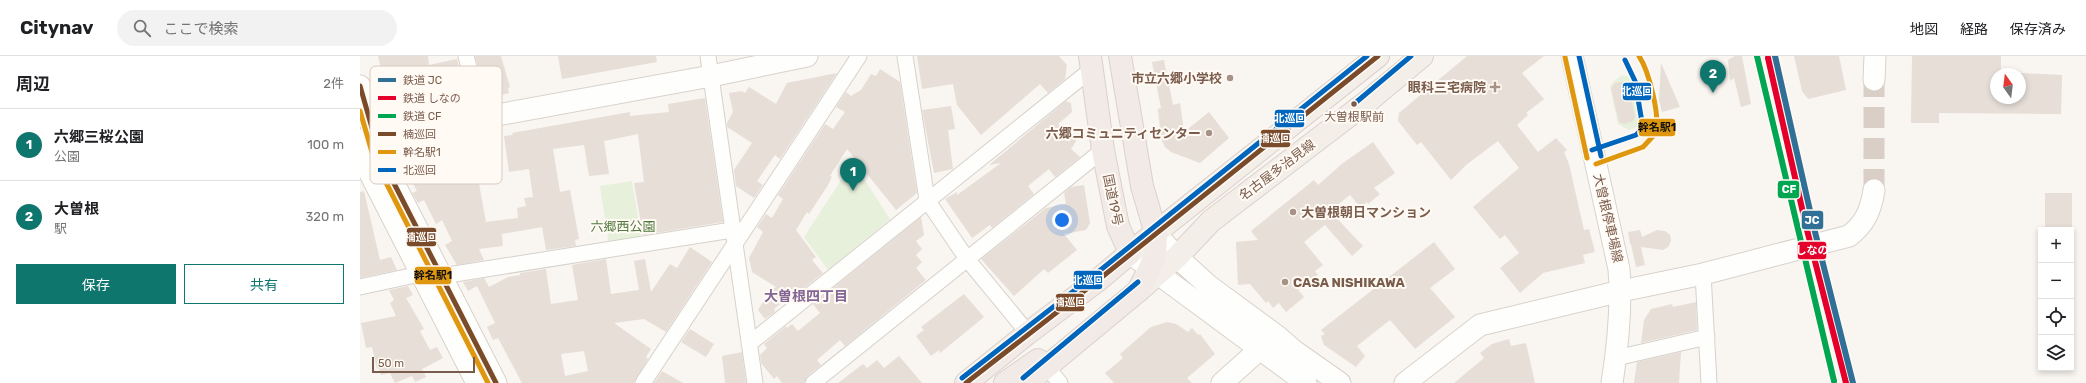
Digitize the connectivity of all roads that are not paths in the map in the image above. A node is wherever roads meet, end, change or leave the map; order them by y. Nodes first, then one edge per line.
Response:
1 (466, 56) edge
2 (807, 56) edge
3 (859, 56) edge
4 (905, 56) edge
5 (1120, 56) edge
6 (1378, 56) edge
7 (1422, 56) edge
8 (1572, 56) edge
9 (1875, 56) edge
10 (1091, 62) edge
11 (469, 66) edge
12 (709, 66) edge
13 (1874, 80) tunnel mouth
14 (360, 86) edge
15 (502, 113) edge
16 (367, 139) edge
17 (1103, 150) junction
18 (360, 154) edge
19 (370, 174) edge
20 (375, 184) edge
21 (394, 184) edge
22 (1874, 190) tunnel mouth
23 (927, 200) junction
24 (1118, 226) junction
25 (1156, 234) junction
26 (734, 236) junction
27 (1130, 253) junction
28 (1177, 257) junction
29 (967, 259) junction
30 (1153, 271) junction
31 (420, 274) junction
32 (1703, 274) junction
33 (442, 276) junction
34 (1097, 281) junction
35 (360, 288) edge
36 (1621, 291) junction
37 (1028, 333) junction
38 (1707, 337) junction
39 (1080, 340) junction
40 (749, 344) junction
41 (1260, 349) junction
42 (1616, 358) junction
43 (1054, 375) edge
44 (477, 383) edge
45 (496, 383) edge
46 (643, 383) edge
47 (755, 383) edge
48 (812, 383) edge
49 (966, 383) edge
50 (1005, 383) edge
51 (1027, 383) edge
52 (1222, 383) edge
53 (1306, 383) edge
54 (1340, 383) edge
55 (1405, 383) edge
56 (1612, 383) edge
57 (1710, 383) edge

1 - 11 street
2 - 12 street
3 - 26 street
4 - 23 street
5 - 25 highway
6 - 25 main road, 名古屋多治見線
7 - 28 main road, 名古屋多治見線
8 - 36 street, 大曽根停車場線
9 - 13 street
10 - 17 highway, 国道19号
10 - 23 street
12 - 15 street
12 - 26 street
14 - 16 street
17 - 24 highway, 国道19号
17 - 29 street
18 - 19 street
20 - 31 street
21 - 33 street
22 - 32 street
23 - 29 street
23 - 40 street
24 - 27 highway, 国道19号
24 - 34 highway
25 - 27 main road, 名古屋多治見線
25 - 28 street
25 - 30 highway
26 - 33 street
26 - 40 street
26 - 46 street
27 - 30 street
27 - 34 highway
28 - 30 main road, 名古屋多治見線
28 - 54 street
29 - 37 street
29 - 48 street
30 - 39 highway
30 - 41 street
31 - 35 street
31 - 44 street
32 - 36 street
32 - 38 street
33 - 45 street
34 - 37 highway
36 - 42 street, 大曽根停車場線
36 - 55 street
37 - 49 highway
38 - 42 street
38 - 57 street
39 - 43 highway
39 - 50 highway
40 - 47 street
41 - 52 street
41 - 53 street
42 - 56 street, 大曽根停車場線
43 - 51 highway

